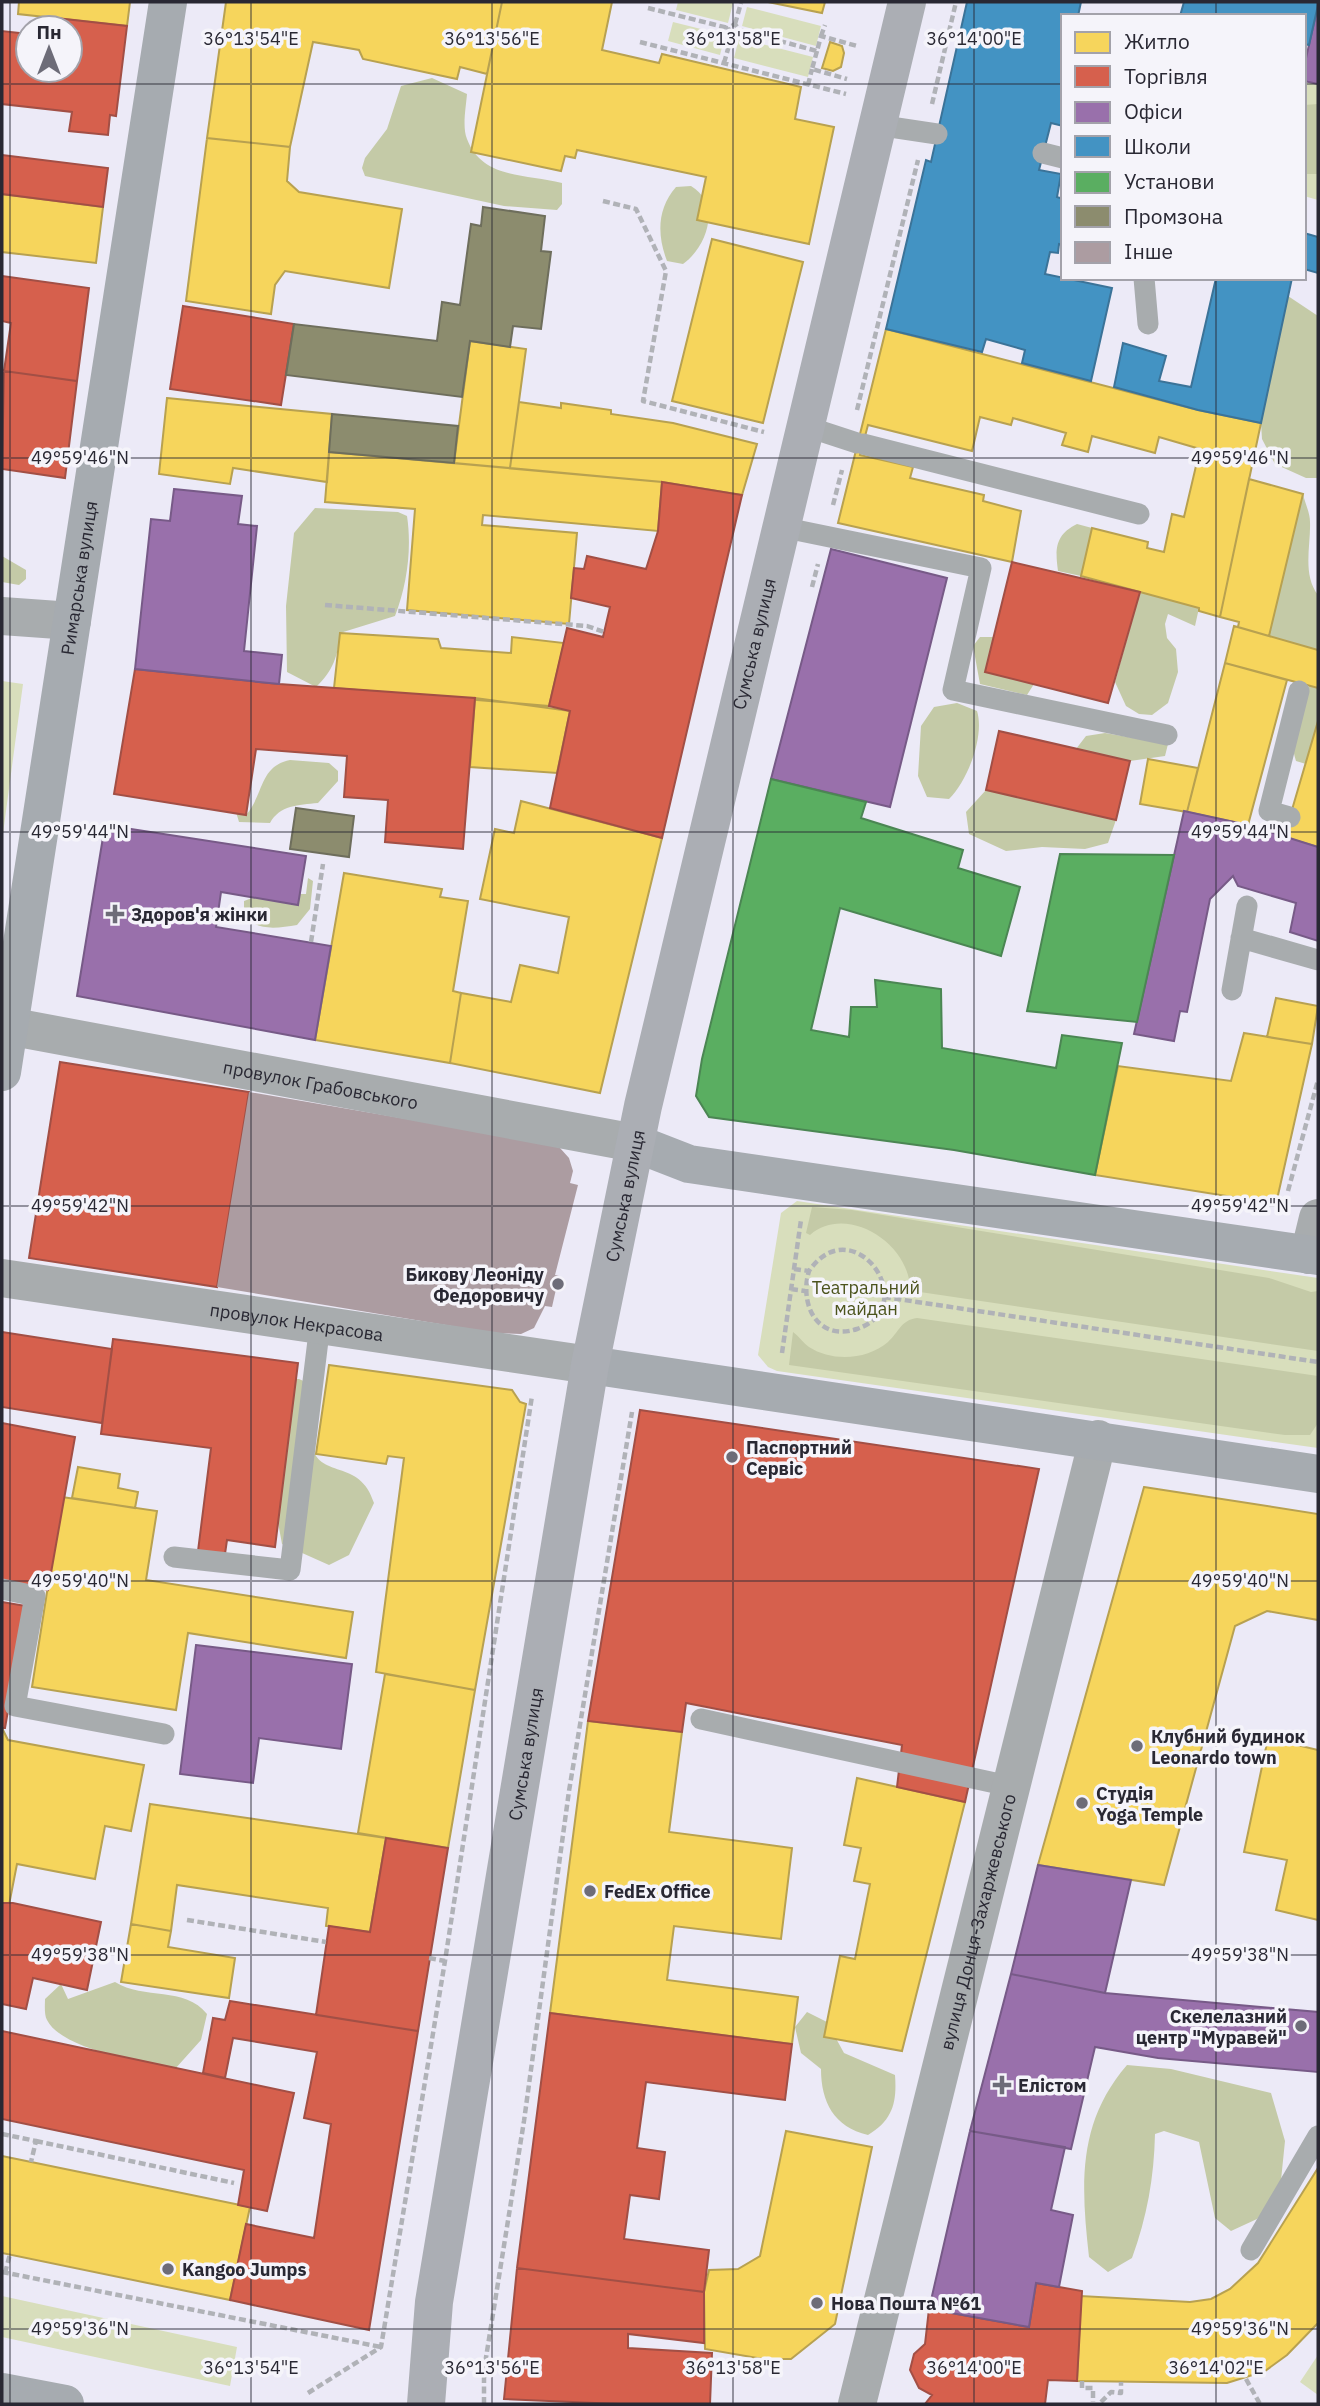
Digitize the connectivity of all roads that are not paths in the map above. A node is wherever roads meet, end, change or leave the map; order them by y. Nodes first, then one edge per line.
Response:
1 (168, 2) edge
2 (907, 2) edge
3 (867, 111) junction
4 (937, 134) dead end
5 (1144, 280) edge
6 (1147, 324) dead end
7 (790, 430) junction
8 (1139, 514) dead end
9 (781, 527) junction
10 (2, 616) edge
11 (72, 621) junction
12 (1299, 691) dead end
13 (1167, 735) dead end
14 (1290, 817) dead end
15 (1247, 906) dead end
16 (1241, 938) junction
17 (1318, 960) edge
18 (1232, 990) dead end
19 (8, 1026) junction
20 (2, 1072) edge
21 (635, 1143) junction
22 (1302, 1209) edge
23 (1314, 1256) edge
24 (2, 1278) edge
25 (320, 1324) junction
26 (590, 1365) junction
27 (1098, 1439) junction
28 (1318, 1474) edge
29 (174, 1557) dead end
30 (2, 1589) edge
31 (701, 1719) dead end
32 (164, 1734) dead end
33 (1009, 1786) junction
34 (1318, 2136) edge
35 (1251, 2250) dead end
36 (2, 2392) edge
37 (65, 2404) edge
38 (426, 2404) edge
39 (857, 2404) edge

1 - 11 street, Римарська вулиця
2 - 3 main road, Сумська вулиця
3 - 4 lane
3 - 7 main road, Сумська вулиця
5 - 6 lane
7 - 8 lane
7 - 9 main road, Сумська вулиця
9 - 13 lane
9 - 21 main road, Сумська вулиця
10 - 11 street
11 - 19 street, Римарська вулиця
12 - 14 lane
15 - 16 lane
16 - 17 lane
16 - 18 lane
19 - 20 street, Римарська вулиця
19 - 21 street, провулок Грабовського
21 - 23 street
21 - 26 main road, Сумська вулиця
22 - 23 street
24 - 25 street, провулок Некрасова
25 - 26 street, провулок Некрасова
25 - 29 lane
26 - 27 street
26 - 38 main road, Сумська вулиця
27 - 28 street
27 - 33 street, вулиця Донця-Захаржевського
30 - 32 lane
31 - 33 lane
33 - 39 street, вулиця Донця-Захаржевського
34 - 35 lane
36 - 37 street

